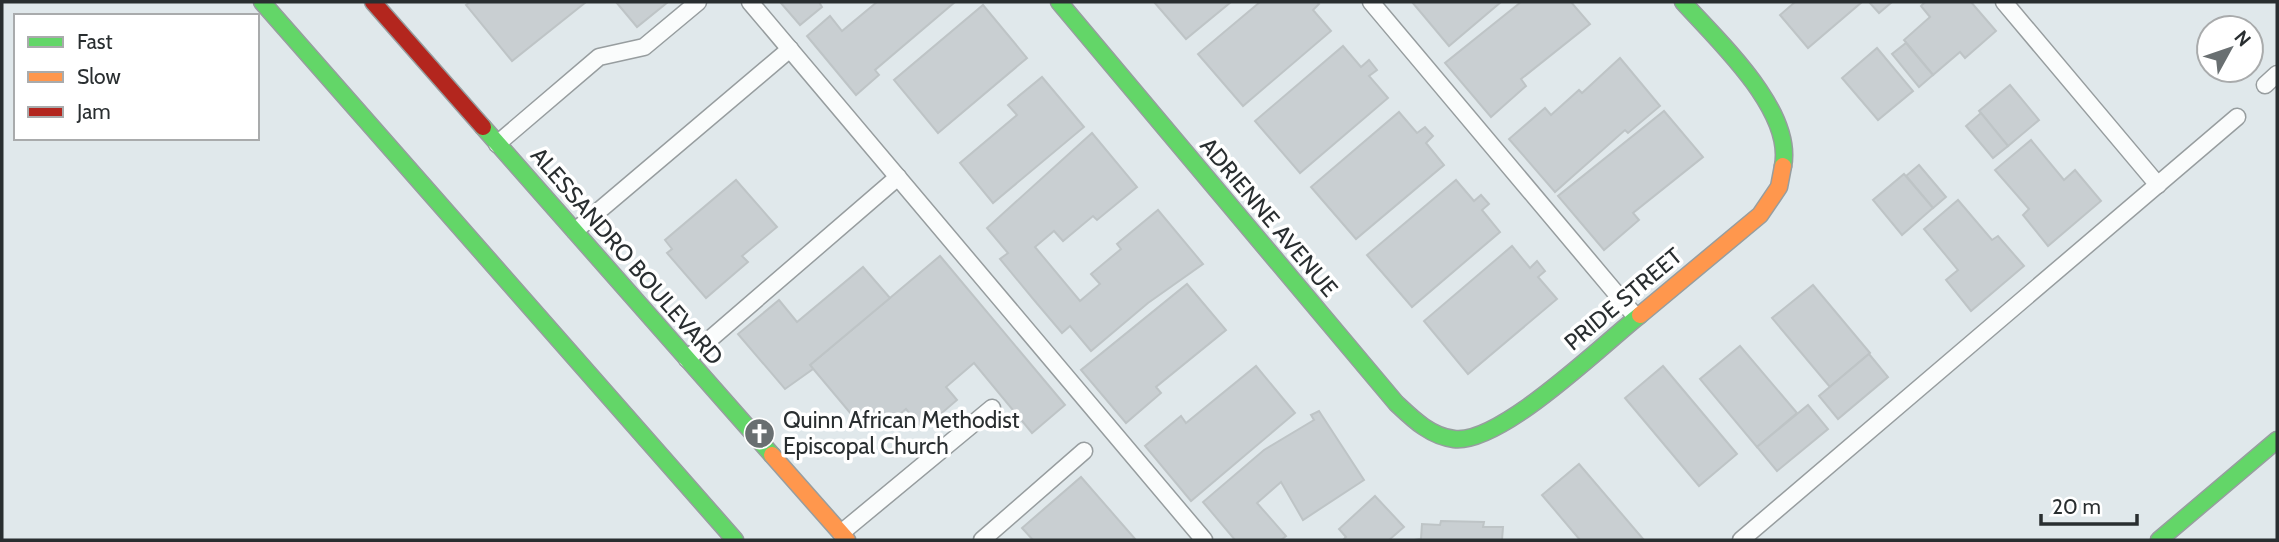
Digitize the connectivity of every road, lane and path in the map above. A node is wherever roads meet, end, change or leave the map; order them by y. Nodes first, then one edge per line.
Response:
1 (262, 2) edge
2 (373, 2) edge
3 (698, 2) edge
4 (750, 2) edge
5 (1059, 2) edge
6 (1371, 2) edge
7 (1683, 2) edge
8 (2004, 2) edge
9 (790, 49) junction
10 (2237, 117) dead end
11 (497, 144) junction
12 (898, 177) junction
13 (2158, 185) junction
14 (575, 231) junction
15 (1636, 317) junction
16 (687, 359) junction
17 (992, 408) dead end
18 (2277, 440) edge
19 (1460, 442) joint
20 (1084, 451) dead end
21 (844, 537) edge
22 (735, 540) edge
23 (982, 540) edge
24 (1204, 540) edge
25 (1741, 540) edge
26 (2158, 540) edge

1 - 22 main road
2 - 11 main road, ALESSANDRO BOULEVARD
3 - 11 lane
4 - 9 lane
5 - 19 main road, ADRIENNE AVENUE
6 - 15 lane
7 - 15 main road, PRIDE STREET
8 - 13 lane
9 - 12 lane
9 - 14 lane
10 - 13 lane
11 - 14 main road, ALESSANDRO BOULEVARD
12 - 16 lane
12 - 24 lane
13 - 25 lane
14 - 16 main road, ALESSANDRO BOULEVARD
15 - 19 main road, PRIDE STREET
16 - 21 main road, ALESSANDRO BOULEVARD
17 - 21 lane
18 - 26 main road
20 - 23 lane

